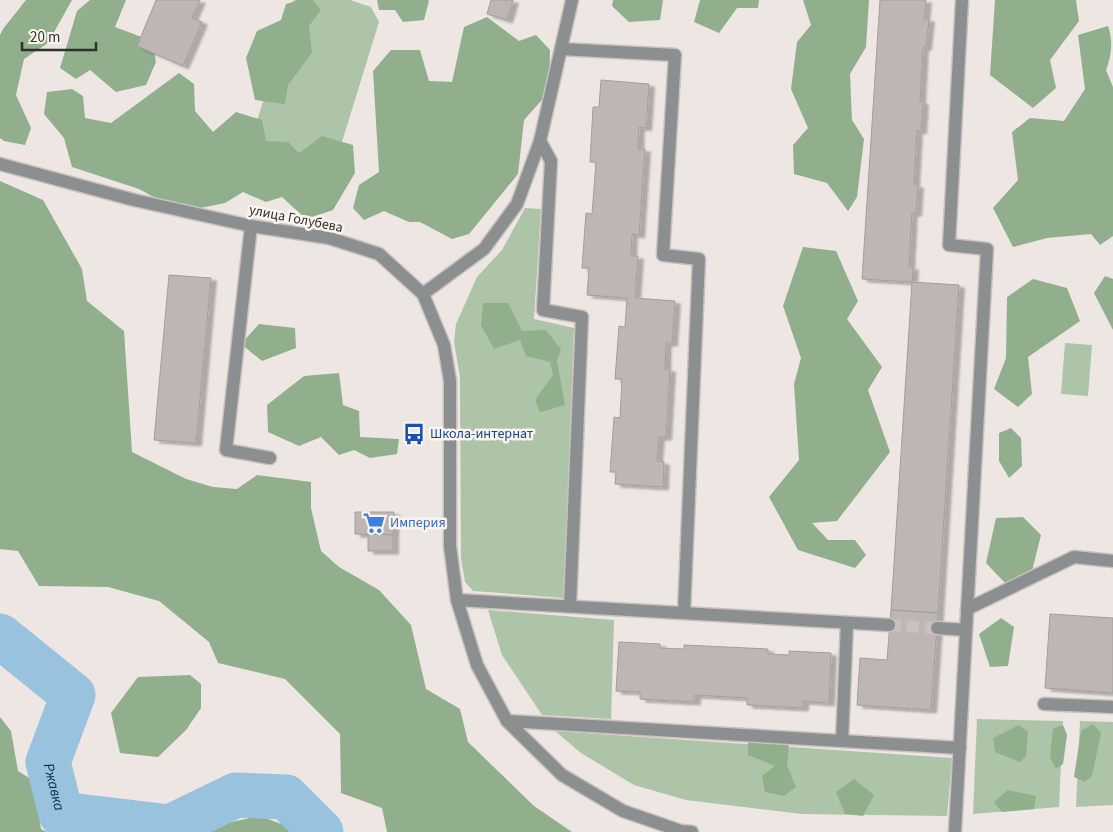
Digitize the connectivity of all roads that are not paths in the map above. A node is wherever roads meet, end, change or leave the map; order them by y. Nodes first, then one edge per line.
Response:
1 (572, 0) edge
2 (962, 0) edge
3 (561, 49) junction
4 (540, 141) junction
5 (0, 164) edge
6 (251, 226) junction
7 (423, 294) junction
8 (270, 458) dead end
9 (1113, 561) edge
10 (457, 600) junction
11 (570, 606) junction
12 (967, 609) junction
13 (684, 613) junction
14 (847, 623) junction
15 (890, 625) tunnel mouth
16 (936, 628) tunnel mouth
17 (966, 630) junction
18 (1044, 704) dead end
19 (1113, 707) edge
20 (507, 721) junction
21 (842, 741) junction
22 (960, 748) junction
23 (692, 832) edge
24 (955, 832) edge

1 - 3 street
2 - 12 street
3 - 4 street
3 - 13 street
4 - 7 street
4 - 11 street
5 - 6 street, улица Голубева
6 - 7 street, улица Голубева
6 - 8 street
7 - 10 street, улица Голубева
9 - 12 street
10 - 11 street
10 - 20 street, улица Голубева
11 - 13 street
12 - 17 street
13 - 14 street
14 - 15 street
14 - 21 street
16 - 17 street
17 - 22 street
18 - 19 street
20 - 21 street
20 - 23 street, улица Голубева
21 - 22 street
22 - 24 street

